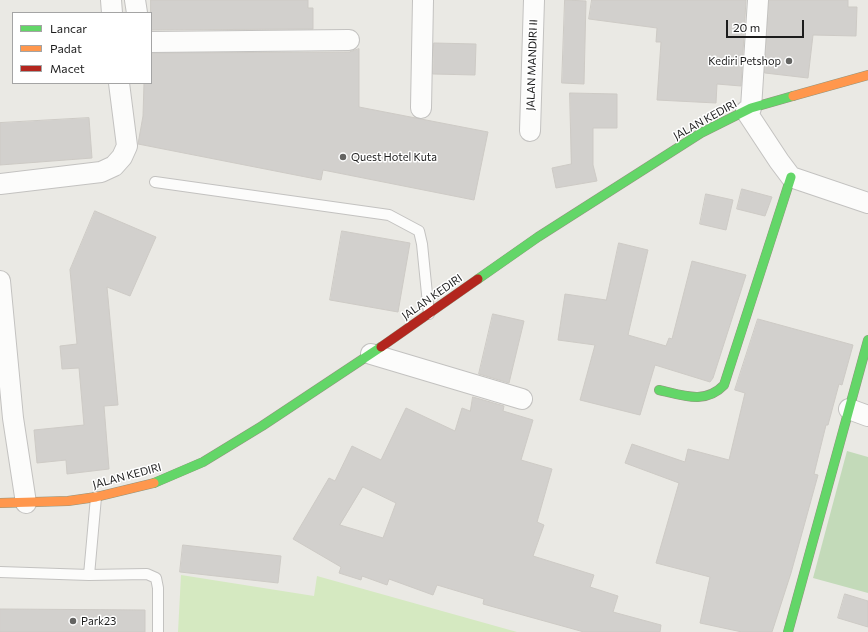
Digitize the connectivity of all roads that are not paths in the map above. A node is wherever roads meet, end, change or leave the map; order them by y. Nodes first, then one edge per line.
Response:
1 (111, 0) edge
2 (135, 0) edge
3 (423, 0) edge
4 (534, 0) edge
5 (758, 0) edge
6 (112, 12) edge
7 (137, 12) edge
8 (348, 40) dead end
9 (152, 42) edge
10 (868, 75) edge
11 (119, 84) edge
12 (421, 108) dead end
13 (748, 110) junction
14 (530, 131) dead end
15 (791, 177) junction
16 (155, 182) dead end
17 (0, 184) edge
18 (868, 202) edge
19 (0, 281) edge
20 (429, 314) junction
21 (3, 326) edge
22 (868, 340) edge
23 (371, 354) junction
24 (659, 390) dead end
25 (522, 399) dead end
26 (849, 409) junction
27 (868, 416) edge
28 (7, 418) edge
29 (96, 497) junction
30 (0, 503) edge
31 (26, 503) junction
32 (0, 572) edge
33 (89, 575) junction
34 (158, 632) edge
35 (788, 632) edge

1 - 6 street
2 - 7 street
3 - 12 street
4 - 14 street, JALAN MANDIRI II
5 - 13 street
8 - 9 street
10 - 13 main road, JALAN KEDIRI
11 - 17 street
13 - 15 street
13 - 20 main road, JALAN KEDIRI
15 - 18 street
15 - 24 main road
16 - 20 lane
19 - 21 street
20 - 23 main road, JALAN KEDIRI
21 - 28 street
22 - 26 main road
23 - 25 street
23 - 29 main road, JALAN KEDIRI
26 - 27 street
26 - 35 main road
28 - 31 street
29 - 31 main road, JALAN KEDIRI
29 - 33 lane
30 - 31 main road, JALAN KEDIRI
32 - 33 lane
33 - 34 lane

